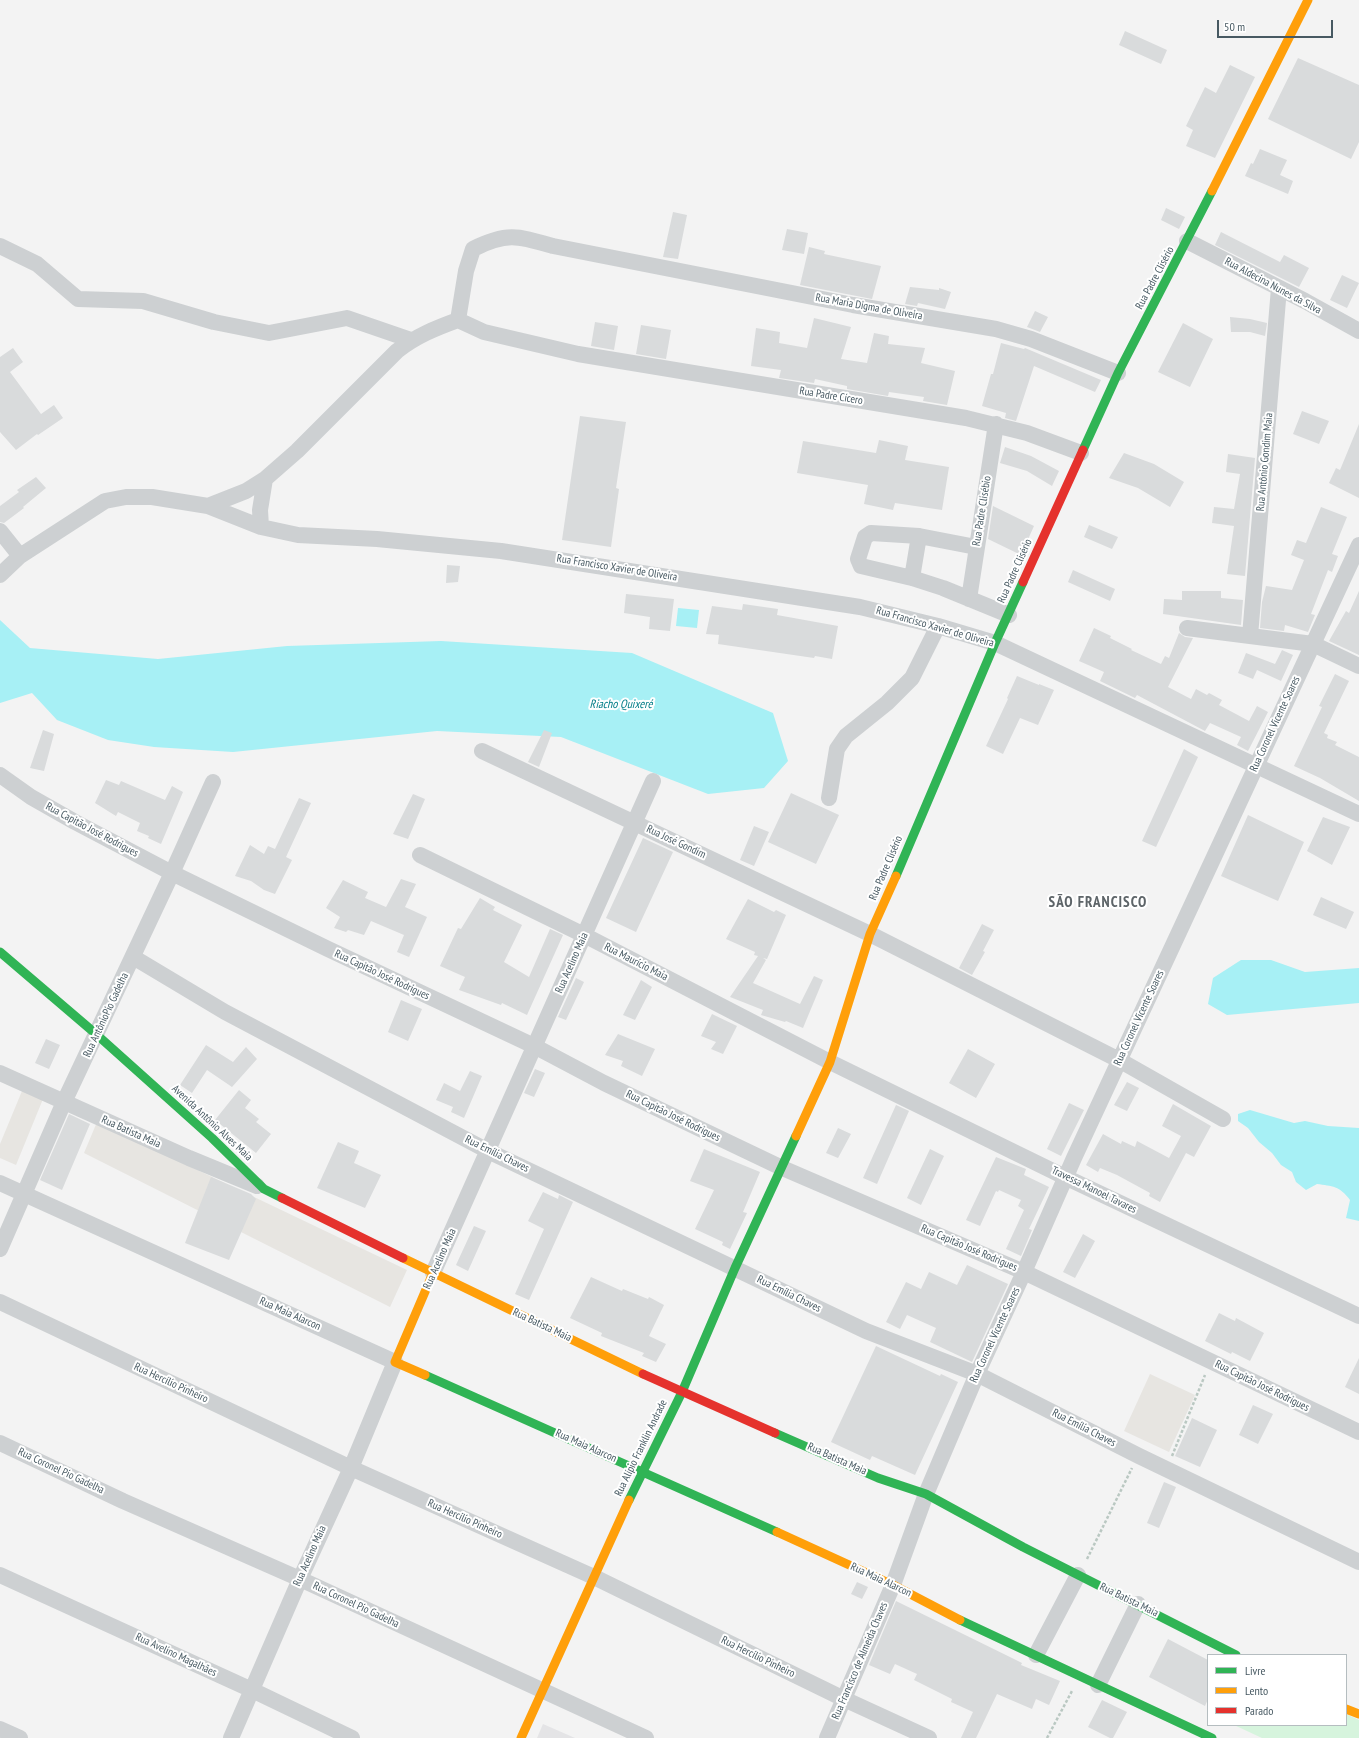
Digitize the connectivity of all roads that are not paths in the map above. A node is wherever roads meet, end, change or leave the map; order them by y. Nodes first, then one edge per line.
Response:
1 (1308, 0) edge
2 (1187, 241) junction
3 (0, 246) edge
4 (1280, 288) junction
5 (458, 320) junction
6 (1359, 330) edge
7 (411, 340) junction
8 (1118, 373) junction
9 (996, 424) junction
10 (1081, 453) junction
11 (265, 479) junction
12 (208, 506) junction
13 (261, 527) junction
14 (0, 531) edge
15 (919, 536) junction
16 (1359, 545) edge
17 (976, 547) junction
18 (20, 556) junction
19 (0, 575) edge
20 (912, 578) junction
21 (969, 599) junction
22 (1009, 615) junction
23 (938, 626) junction
24 (1187, 628) dead end
25 (1250, 636) junction
26 (996, 644) junction
27 (1313, 644) junction
28 (1359, 666) edge
29 (482, 751) dead end
30 (1256, 765) junction
31 (0, 775) edge
32 (653, 781) dead end
33 (213, 782) dead end
34 (829, 798) dead end
35 (1359, 814) edge
36 (635, 822) junction
37 (420, 855) dead end
38 (172, 873) junction
39 (870, 934) junction
40 (584, 935) junction
41 (0, 952) edge
42 (133, 957) junction
43 (96, 1034) junction
44 (534, 1046) junction
45 (1119, 1060) junction
46 (830, 1062) junction
47 (0, 1073) edge
48 (64, 1102) junction
49 (1223, 1119) dead end
50 (488, 1151) junction
51 (780, 1167) junction
52 (1065, 1176) junction
53 (0, 1183) edge
54 (264, 1189) junction
55 (24, 1194) junction
56 (0, 1249) edge
57 (734, 1268) junction
58 (1024, 1272) junction
59 (433, 1273) junction
60 (0, 1302) edge
61 (1359, 1316) edge
62 (396, 1362) junction
63 (977, 1374) junction
64 (682, 1392) junction
65 (1359, 1432) edge
66 (0, 1443) edge
67 (350, 1468) junction
68 (642, 1470) junction
69 (926, 1494) junction
70 (1359, 1562) edge
71 (0, 1575) edge
72 (1078, 1575) junction
73 (594, 1577) junction
74 (300, 1579) junction
75 (893, 1585) junction
76 (1138, 1604) junction
77 (1234, 1654) edge
78 (1036, 1656) junction
79 (1098, 1685) junction
80 (252, 1690) junction
81 (542, 1690) junction
82 (844, 1699) junction
83 (1347, 1709) edge
84 (1359, 1714) edge
85 (0, 1729) edge
86 (20, 1738) edge
87 (231, 1738) edge
88 (352, 1738) edge
89 (521, 1738) edge
90 (646, 1738) edge
91 (827, 1738) edge
92 (929, 1738) edge
93 (1212, 1738) edge

1 - 2 main road, Rua Padre Clisério
2 - 4 street, Rua Aldecina Nunes da Silva
2 - 8 main road, Rua Padre Clisério
3 - 7 street
4 - 6 street, Rua Aldecina Nunes da Silva
4 - 25 street, Rua Antônio Gondim Maia
5 - 7 street
5 - 8 street, Rua Maria Digma de Oliveira
5 - 9 street, Rua Padre Cícero
7 - 11 street
8 - 10 main road, Rua Padre Clisério
9 - 10 street, Rua Padre Cícero
9 - 17 street, Rua Padre Clisébio
10 - 22 main road, Rua Padre Clisério
11 - 12 street
11 - 13 street
12 - 13 street, Rua Francisco Xavier de Oliveira
12 - 18 street, Rua Francisco Xavier de Oliveira
13 - 23 street, Rua Francisco Xavier de Oliveira
14 - 18 street
15 - 17 street
15 - 20 street
15 - 20 street
16 - 27 street, Rua Coronel Vicente Soares
17 - 21 street, Rua Padre Clisébio
18 - 19 street, Rua Francisco Xavier de Oliveira
20 - 21 street
21 - 22 street
22 - 26 main road, Rua Padre Clisério
23 - 26 street, Rua Francisco Xavier de Oliveira
23 - 34 street
24 - 25 street
25 - 27 street
26 - 30 street, Rua Francisco Xavier de Oliveira
26 - 39 main road, Rua Padre Clisério
27 - 28 street
27 - 30 street, Rua Coronel Vicente Soares
29 - 36 street, Rua José Gondim
30 - 35 street, Rua Francisco Xavier de Oliveira
30 - 45 street, Rua Coronel Vicente Soares
31 - 38 street, Rua Capitão José Rodrigues
32 - 36 street, Rua Acelino Maia
33 - 38 street, Rua AntônioPio Gadelha
36 - 39 street, Rua José Gondim
36 - 40 street, Rua Acelino Maia
37 - 40 street, Rua Maurício Maia
38 - 42 street, Rua AntônioPio Gadelha
38 - 44 street, Rua Capitão José Rodrigues
39 - 45 street, Rua José Gondim
39 - 46 main road, Rua Padre Clisério
40 - 44 street, Rua Acelino Maia
40 - 46 street, Rua Maurício Maia
41 - 43 main road, Avenida Antônio Alves Maia
42 - 43 street, Rua AntônioPio Gadelha
42 - 50 street, Rua Emília Chaves
43 - 48 street, Rua AntônioPio Gadelha
43 - 54 main road, Avenida Antônio Alves Maia
44 - 50 street, Rua Acelino Maia
44 - 51 street, Rua Capitão José Rodrigues
45 - 49 street, Rua José Gondim
45 - 52 street, Rua Coronel Vicente Soares
46 - 51 main road, Rua Padre Clisério
46 - 52 street, Travessa Manoel Tavares
47 - 48 street, Rua Batista Maia
48 - 54 street, Rua Batista Maia
48 - 55 street, Rua AntônioPio Gadelha
50 - 57 street, Rua Emília Chaves
50 - 59 street, Rua Acelino Maia
51 - 57 main road, Rua Alípio Franklin Andrade
51 - 58 street, Rua Capitão José Rodrigues
52 - 58 street, Rua Coronel Vicente Soares
52 - 61 street, Travessa Manoel Tavares
53 - 55 street, Rua Maia Alarcon
54 - 59 main road, Avenida Antônio Alves Maia
55 - 56 street, Rua AntônioPio Gadelha
55 - 62 street, Rua Maia Alarcon
57 - 63 street, Rua Emília Chaves
57 - 64 main road, Rua Alípio Franklin Andrade
58 - 63 street, Rua Coronel Vicente Soares
58 - 65 street, Rua Capitão José Rodrigues
59 - 62 main road, Rua Acelino Maia
59 - 64 main road, Rua Batista Maia
60 - 67 street, Rua Hercílio Pinheiro
62 - 67 street, Rua Acelino Maia
62 - 68 main road, Rua Maia Alarcon
63 - 69 street, Rua Coronel Vicente Soares
63 - 70 street, Rua Emília Chaves
64 - 68 main road, Rua Alípio Franklin Andrade
64 - 69 main road, Rua Batista Maia
66 - 74 street, Rua Coronel Pio Gadelha
67 - 73 street, Rua Hercílio Pinheiro
67 - 74 street, Rua Acelino Maia
68 - 73 main road, Rua Alípio Franklin Andrade
68 - 75 main road, Rua Maia Alarcon
69 - 72 main road, Rua Batista Maia
69 - 75 street, Rua Francisco de Almeida Chaves
71 - 80 street, Rua Avelino Magalhães
72 - 76 main road, Rua Batista Maia
72 - 78 street
73 - 81 main road, Rua Alípio Franklin Andrade
73 - 82 street, Rua Hercílio Pinheiro
74 - 80 street, Rua Acelino Maia
74 - 81 street, Rua Coronel Pio Gadelha
75 - 78 main road, Rua Maia Alarcon
75 - 82 street, Rua Francisco de Almeida Chaves
76 - 77 main road, Rua Batista Maia
76 - 79 street
78 - 79 main road, Rua Maia Alarcon
79 - 93 main road, Rua Maia Alarcon
80 - 87 street, Rua Acelino Maia
80 - 88 street, Rua Avelino Magalhães
81 - 89 main road, Rua Alípio Franklin Andrade
81 - 90 street, Rua Coronel Pio Gadelha
82 - 91 street, Rua Francisco de Almeida Chaves
82 - 92 street, Rua Hercílio Pinheiro
83 - 84 main road
85 - 86 street

